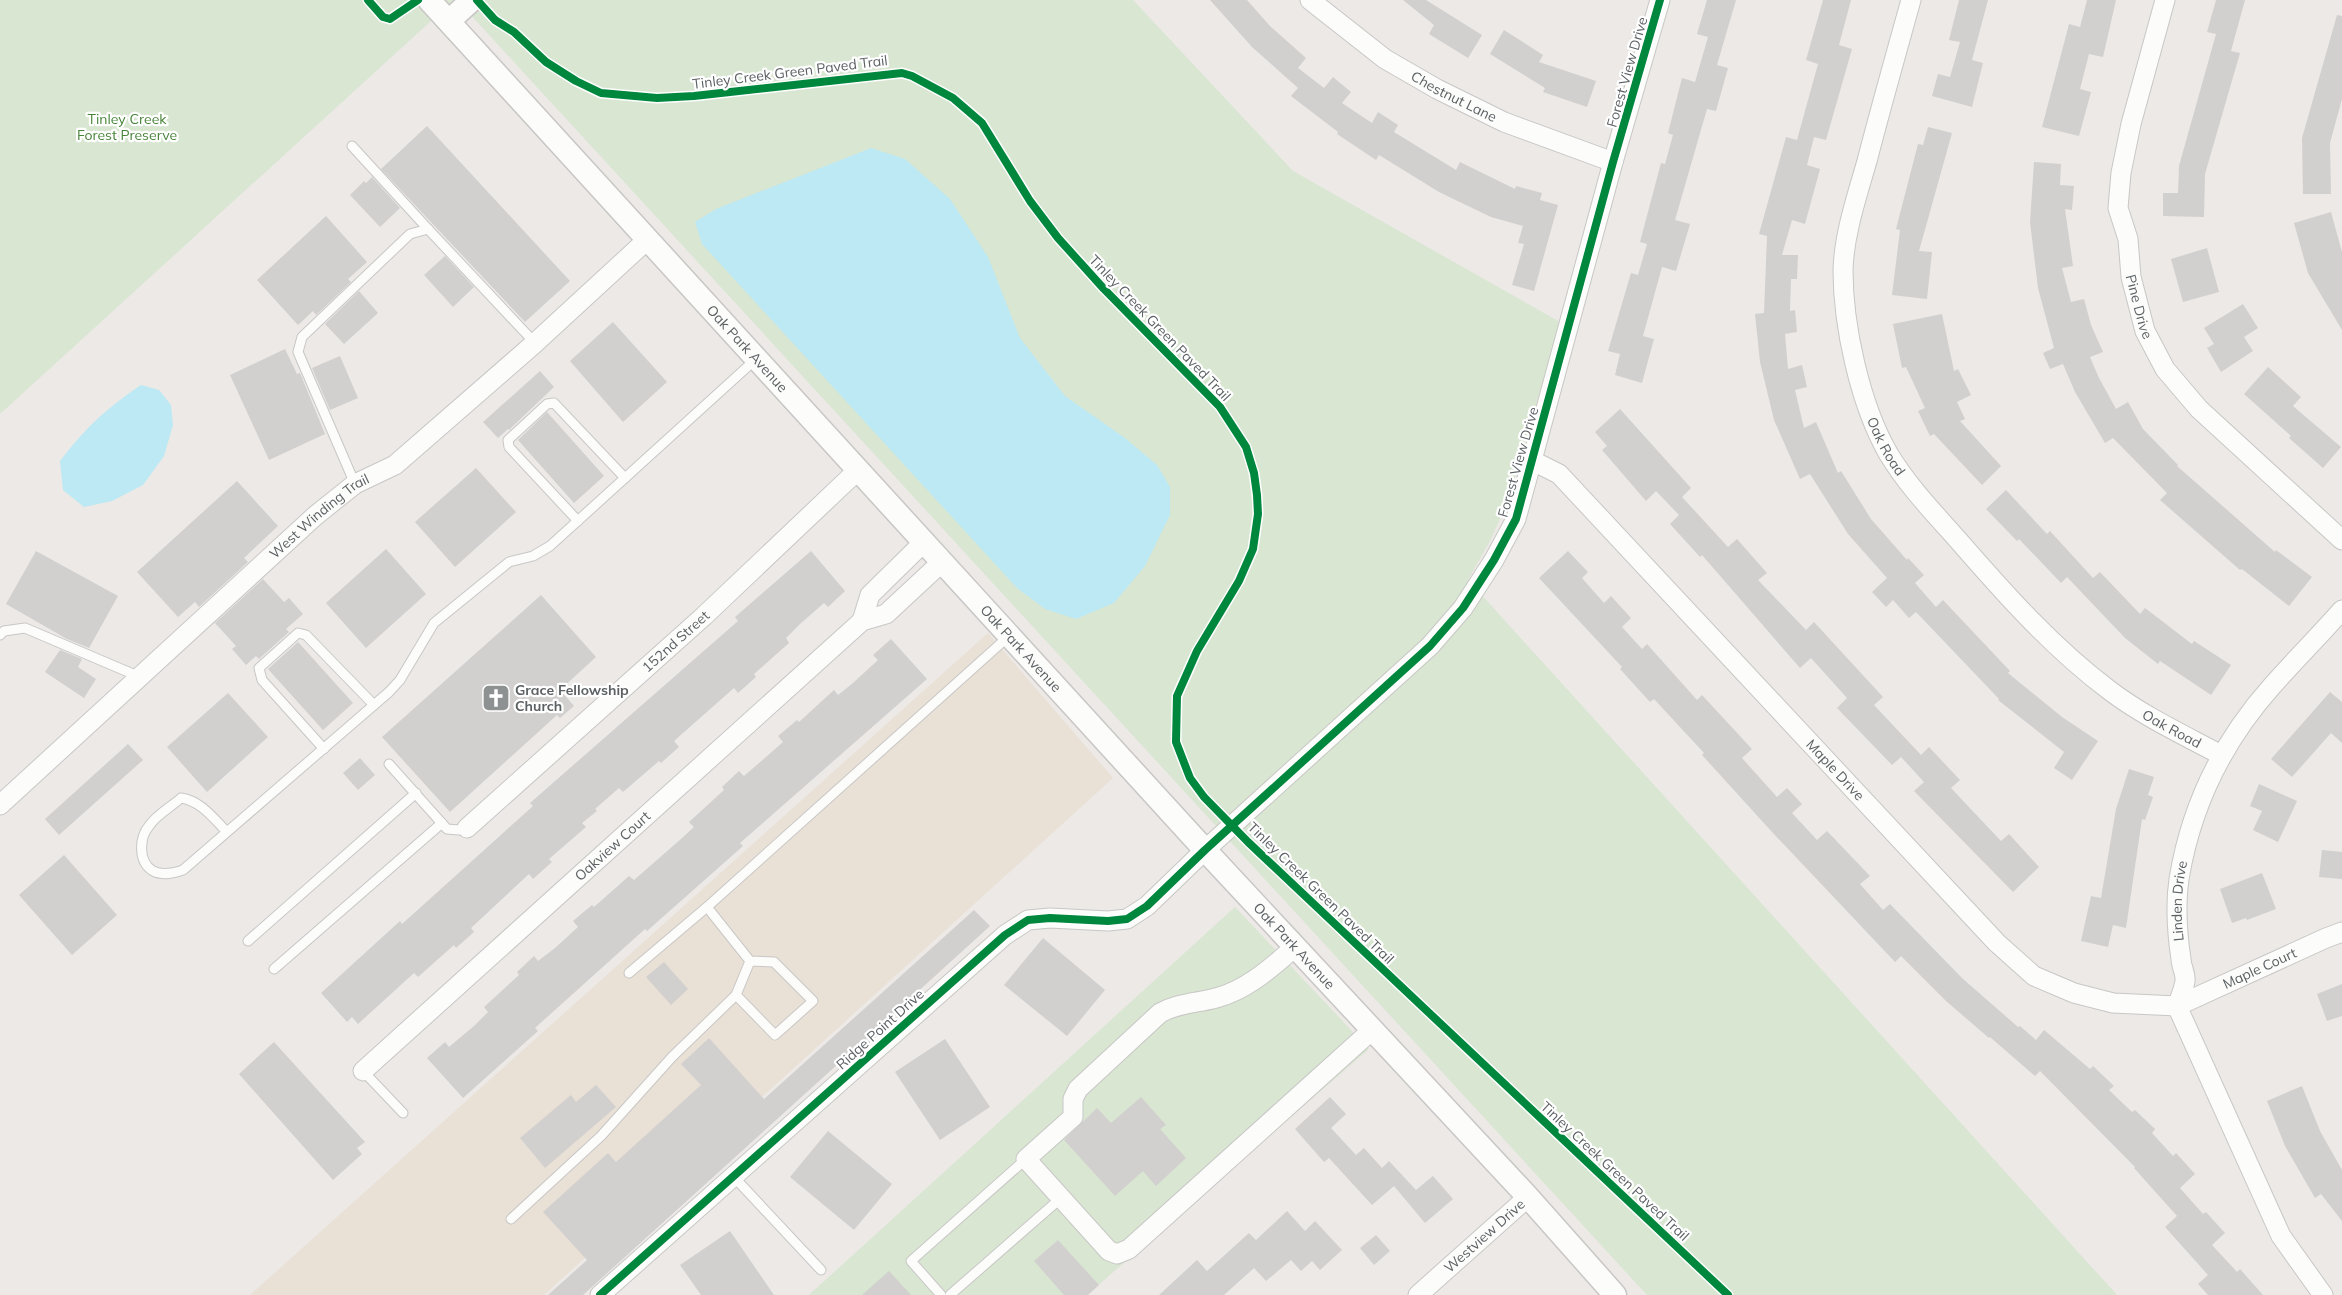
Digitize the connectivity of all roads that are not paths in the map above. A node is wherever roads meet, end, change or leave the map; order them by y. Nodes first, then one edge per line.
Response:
1 (429, 0) edge
2 (472, 0) edge
3 (1310, 0) edge
4 (1660, 0) edge
5 (1911, 0) edge
6 (2165, 0) edge
7 (449, 21) junction
8 (352, 146) dead end
9 (1613, 162) junction
10 (428, 230) junction
11 (648, 239) junction
12 (535, 343) junction
13 (757, 359) junction
14 (1533, 461) junction
15 (858, 470) junction
16 (625, 478) junction
17 (355, 484) junction
18 (578, 521) junction
19 (2342, 540) edge
20 (924, 542) junction
21 (942, 562) junction
22 (2342, 610) edge
23 (862, 621) junction
24 (0, 635) edge
25 (1009, 635) junction
26 (140, 677) junction
27 (374, 705) junction
28 (324, 749) junction
29 (2221, 755) junction
30 (389, 764) dead end
31 (416, 793) junction
32 (0, 805) edge
33 (442, 823) junction
34 (467, 828) joint
35 (227, 832) junction
36 (1205, 850) junction
37 (707, 907) junction
38 (2342, 932) edge
39 (248, 941) dead end
40 (1295, 947) junction
41 (750, 961) junction
42 (274, 969) dead end
43 (629, 973) dead end
44 (736, 995) junction
45 (2177, 1006) junction
46 (1371, 1031) junction
47 (364, 1071) joint
48 (403, 1113) dead end
49 (1026, 1158) junction
50 (733, 1176) junction
51 (1061, 1198) junction
52 (1528, 1198) junction
53 (511, 1219) dead end
54 (821, 1270) dead end
55 (600, 1295) edge
56 (941, 1295) edge
57 (950, 1295) edge
58 (1418, 1295) edge
59 (1615, 1295) edge
60 (2323, 1295) edge

1 - 7 street, Oak Park Avenue
2 - 7 street
3 - 9 street, Chestnut Lane
4 - 9 street, Forest View Drive
5 - 29 street, Oak Road
6 - 19 street, Pine Drive
7 - 11 street, Oak Park Avenue
8 - 10 lane
9 - 14 street, Forest View Drive
10 - 12 lane
10 - 17 lane
11 - 12 street, West Winding Trail
11 - 13 street, Oak Park Avenue
12 - 17 street, West Winding Trail
13 - 15 street, Oak Park Avenue
13 - 16 lane
14 - 36 street, Forest View Drive
14 - 45 street, Maple Drive
15 - 20 street, Oak Park Avenue
15 - 34 street, 152nd Street
16 - 18 lane
16 - 18 lane
17 - 26 street, West Winding Trail
18 - 27 lane
20 - 21 street, Oak Park Avenue
20 - 23 street
21 - 23 street, Oakview Court
21 - 25 street, Oak Park Avenue
22 - 29 street, Linden Drive
23 - 47 street, Oakview Court
24 - 26 lane
25 - 36 street, Oak Park Avenue
25 - 37 lane
26 - 32 street, West Winding Trail
27 - 28 lane
27 - 28 lane
28 - 35 lane
29 - 45 street, Linden Drive
30 - 31 lane
31 - 33 lane
31 - 39 lane
33 - 34 lane
33 - 42 lane
35 - 35 lane
36 - 40 street, Oak Park Avenue
36 - 50 street, Ridge Point Drive
37 - 41 lane
37 - 43 lane
38 - 45 street, Maple Court
40 - 46 street, Oak Park Avenue
40 - 49 street
41 - 44 lane
41 - 44 lane
44 - 53 lane
45 - 60 street
46 - 51 street
46 - 52 street, Oak Park Avenue
47 - 48 lane
49 - 51 street
49 - 56 lane
50 - 54 lane
50 - 55 street, Ridge Point Drive
51 - 57 lane
52 - 58 street, Westview Drive
52 - 59 street, Oak Park Avenue

